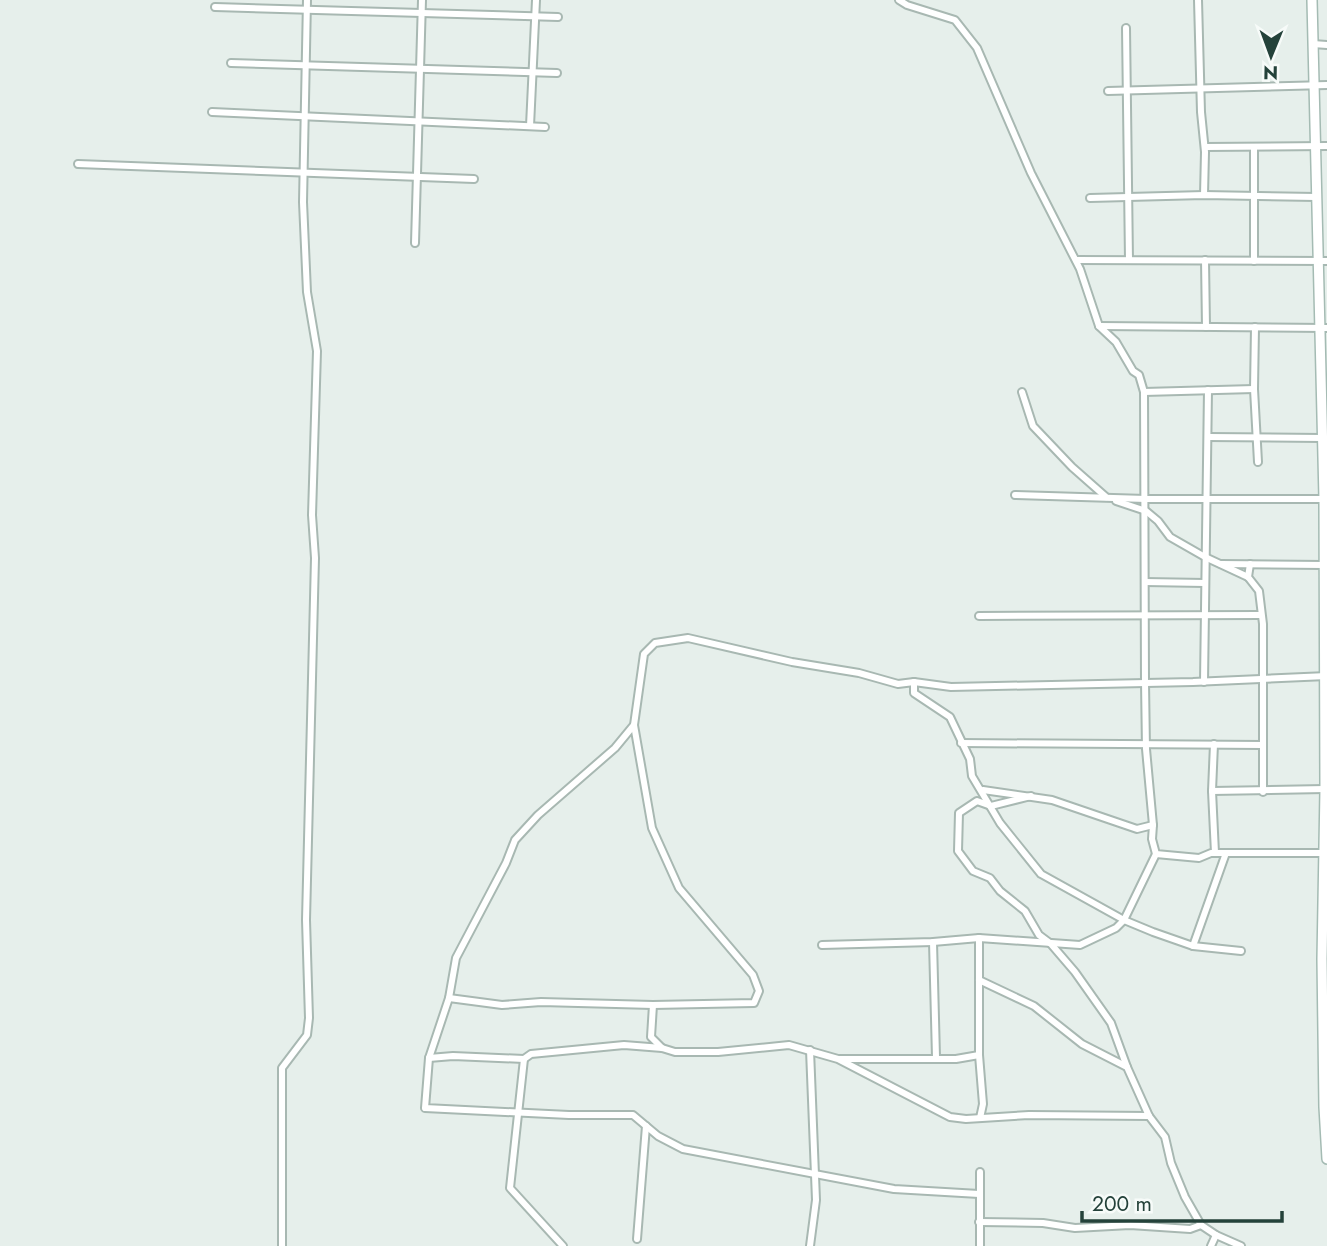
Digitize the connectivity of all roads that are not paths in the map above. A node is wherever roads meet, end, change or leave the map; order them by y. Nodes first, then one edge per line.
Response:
1 (307, 0) edge
2 (422, 0) edge
3 (536, 0) edge
4 (899, 0) edge
5 (1198, 0) edge
6 (1312, 0) edge
7 (215, 7) dead end
8 (307, 9) junction
9 (421, 13) junction
10 (535, 16) junction
11 (558, 17) dead end
12 (1126, 28) dead end
13 (1313, 44) junction
14 (1327, 45) edge
15 (231, 63) dead end
16 (306, 65) junction
17 (420, 69) junction
18 (533, 73) junction
19 (557, 73) dead end
20 (1314, 85) junction
21 (1327, 85) edge
22 (1200, 90) junction
23 (1108, 91) dead end
24 (1127, 91) junction
25 (212, 112) dead end
26 (305, 116) junction
27 (419, 122) junction
28 (530, 126) junction
29 (545, 127) dead end
30 (1327, 146) edge
31 (1205, 147) junction
32 (1254, 147) junction
33 (1315, 147) junction
34 (78, 164) dead end
35 (303, 174) junction
36 (417, 178) junction
37 (474, 179) dead end
38 (1204, 195) junction
39 (1254, 196) junction
40 (1129, 197) junction
41 (1316, 197) junction
42 (1090, 198) dead end
43 (415, 243) dead end
44 (1076, 260) junction
45 (1129, 260) junction
46 (1205, 260) junction
47 (1254, 261) junction
48 (1322, 261) edge
49 (1100, 326) junction
50 (1206, 327) junction
51 (1255, 327) junction
52 (1323, 328) edge
53 (1254, 389) junction
54 (1324, 389) edge
55 (1208, 390) junction
56 (1144, 391) junction
57 (1022, 392) dead end
58 (1208, 438) junction
59 (1258, 438) junction
60 (1322, 438) junction
61 (1258, 462) dead end
62 (1015, 495) dead end
63 (1107, 498) junction
64 (1146, 499) junction
65 (1207, 499) junction
66 (1325, 499) edge
67 (1146, 511) junction
68 (1205, 560) junction
69 (1219, 564) junction
70 (1250, 564) junction
71 (1324, 565) junction
72 (1248, 577) junction
73 (1145, 582) junction
74 (1205, 583) junction
75 (1261, 615) junction
76 (1326, 615) edge
77 (979, 616) dead end
78 (1145, 616) junction
79 (1205, 616) junction
80 (1326, 676) edge
81 (1262, 679) junction
82 (914, 682) junction
83 (1145, 682) junction
84 (1204, 682) junction
85 (634, 725) junction
86 (961, 743) junction
87 (1146, 743) junction
88 (1214, 744) junction
89 (1263, 745) junction
90 (1326, 784) edge
91 (983, 790) junction
92 (1212, 791) junction
93 (1263, 792) junction
94 (1031, 796) junction
95 (991, 806) junction
96 (1153, 825) junction
97 (1215, 853) junction
98 (1226, 853) junction
99 (1324, 853) junction
100 (1156, 854) junction
101 (1325, 890) edge
102 (1124, 919) junction
103 (979, 938) junction
104 (933, 942) junction
105 (1051, 944) junction
106 (822, 945) dead end
107 (1193, 946) junction
108 (1241, 951) dead end
109 (1324, 958) edge
110 (979, 980) junction
111 (449, 998) junction
112 (653, 1005) junction
113 (1326, 1021) edge
114 (662, 1048) junction
115 (810, 1050) junction
116 (979, 1055) junction
117 (936, 1057) junction
118 (429, 1058) junction
119 (524, 1059) junction
120 (838, 1059) junction
121 (1325, 1065) edge
122 (1127, 1066) junction
123 (517, 1112) junction
124 (1149, 1116) junction
125 (980, 1118) junction
126 (1326, 1119) edge
127 (646, 1126) junction
128 (1327, 1159) edge
129 (980, 1172) dead end
130 (816, 1174) junction
131 (979, 1194) junction
132 (979, 1222) junction
133 (1201, 1225) junction
134 (1216, 1235) junction
135 (638, 1239) dead end
136 (282, 1246) edge
137 (562, 1246) edge
138 (810, 1246) edge
139 (980, 1246) edge
140 (1211, 1246) edge
141 (1241, 1246) edge

1 - 8 street
2 - 9 street
3 - 10 street
4 - 44 street
5 - 22 street
6 - 13 main road
7 - 8 street
8 - 9 street
8 - 16 street
9 - 10 street
9 - 17 street
10 - 11 street
10 - 18 street
12 - 24 street
13 - 14 street
13 - 20 main road
15 - 16 street
16 - 17 street
16 - 26 street
17 - 18 street
17 - 27 street
18 - 19 street
18 - 28 street
20 - 21 street
20 - 22 street
20 - 33 main road
22 - 24 street
22 - 31 street
23 - 24 street
24 - 40 street
25 - 26 street
26 - 27 street
26 - 35 street
27 - 28 street
27 - 36 street
28 - 29 street
30 - 33 street
31 - 32 street
31 - 38 street
32 - 33 street
32 - 39 street
33 - 41 main road
34 - 35 street
35 - 36 street
35 - 136 street
36 - 37 street
36 - 43 street
38 - 39 street
38 - 40 street
39 - 41 street
39 - 47 street
40 - 42 street
40 - 45 street
41 - 48 main road
44 - 45 street
44 - 49 street
45 - 46 street
46 - 47 street
46 - 50 street
47 - 48 street
48 - 52 main road
49 - 50 street
49 - 56 street
50 - 51 street
51 - 52 street
51 - 53 street
52 - 54 main road
53 - 55 street
53 - 59 street
54 - 60 main road
55 - 56 street
55 - 58 street
56 - 64 street
57 - 63 street
58 - 59 street
58 - 65 street
59 - 60 street
59 - 61 street
60 - 66 main road
62 - 63 street
63 - 64 street
63 - 67 street
64 - 65 street
64 - 67 street
65 - 66 street
65 - 68 street
66 - 71 main road
67 - 68 street
67 - 73 street
68 - 69 street
68 - 74 street
69 - 70 street
69 - 72 street
70 - 71 street
70 - 72 street
71 - 76 main road
72 - 75 street
73 - 74 street
73 - 78 street
74 - 79 street
75 - 79 street
75 - 81 street
76 - 80 main road
77 - 78 street
78 - 79 street
78 - 83 street
79 - 84 street
80 - 81 street
80 - 90 main road
81 - 84 street
81 - 89 street
82 - 83 street
82 - 85 street
82 - 86 street
83 - 84 street
83 - 87 street
85 - 111 street
85 - 112 street
86 - 87 street
86 - 91 street
87 - 88 street
87 - 96 street
88 - 89 street
88 - 92 street
89 - 93 street
90 - 93 street
90 - 99 main road
91 - 94 street
91 - 95 street
92 - 93 street
92 - 97 street
94 - 95 street
94 - 96 street
95 - 102 street
95 - 105 street
96 - 100 street
97 - 98 street
97 - 100 street
98 - 99 street
98 - 107 street
99 - 101 main road
100 - 102 street
101 - 109 main road
102 - 105 street
102 - 107 street
103 - 104 street
103 - 105 street
103 - 110 street
104 - 106 street
104 - 117 street
105 - 122 street
107 - 108 street
109 - 113 main road
110 - 116 street
110 - 122 street
111 - 112 street
111 - 118 street
112 - 114 street
113 - 121 main road
114 - 115 street
114 - 119 street
115 - 120 street
115 - 130 street
116 - 117 street
116 - 125 street
117 - 120 street
118 - 119 street
118 - 123 street
119 - 123 street
120 - 125 street
121 - 126 main road
122 - 124 street
123 - 127 street
123 - 137 street
124 - 125 street
124 - 133 street
126 - 128 main road
127 - 130 street
127 - 135 street
129 - 131 street
130 - 131 street
130 - 138 street
131 - 132 street
132 - 133 street
132 - 139 street
133 - 134 street
134 - 140 street
134 - 141 street

